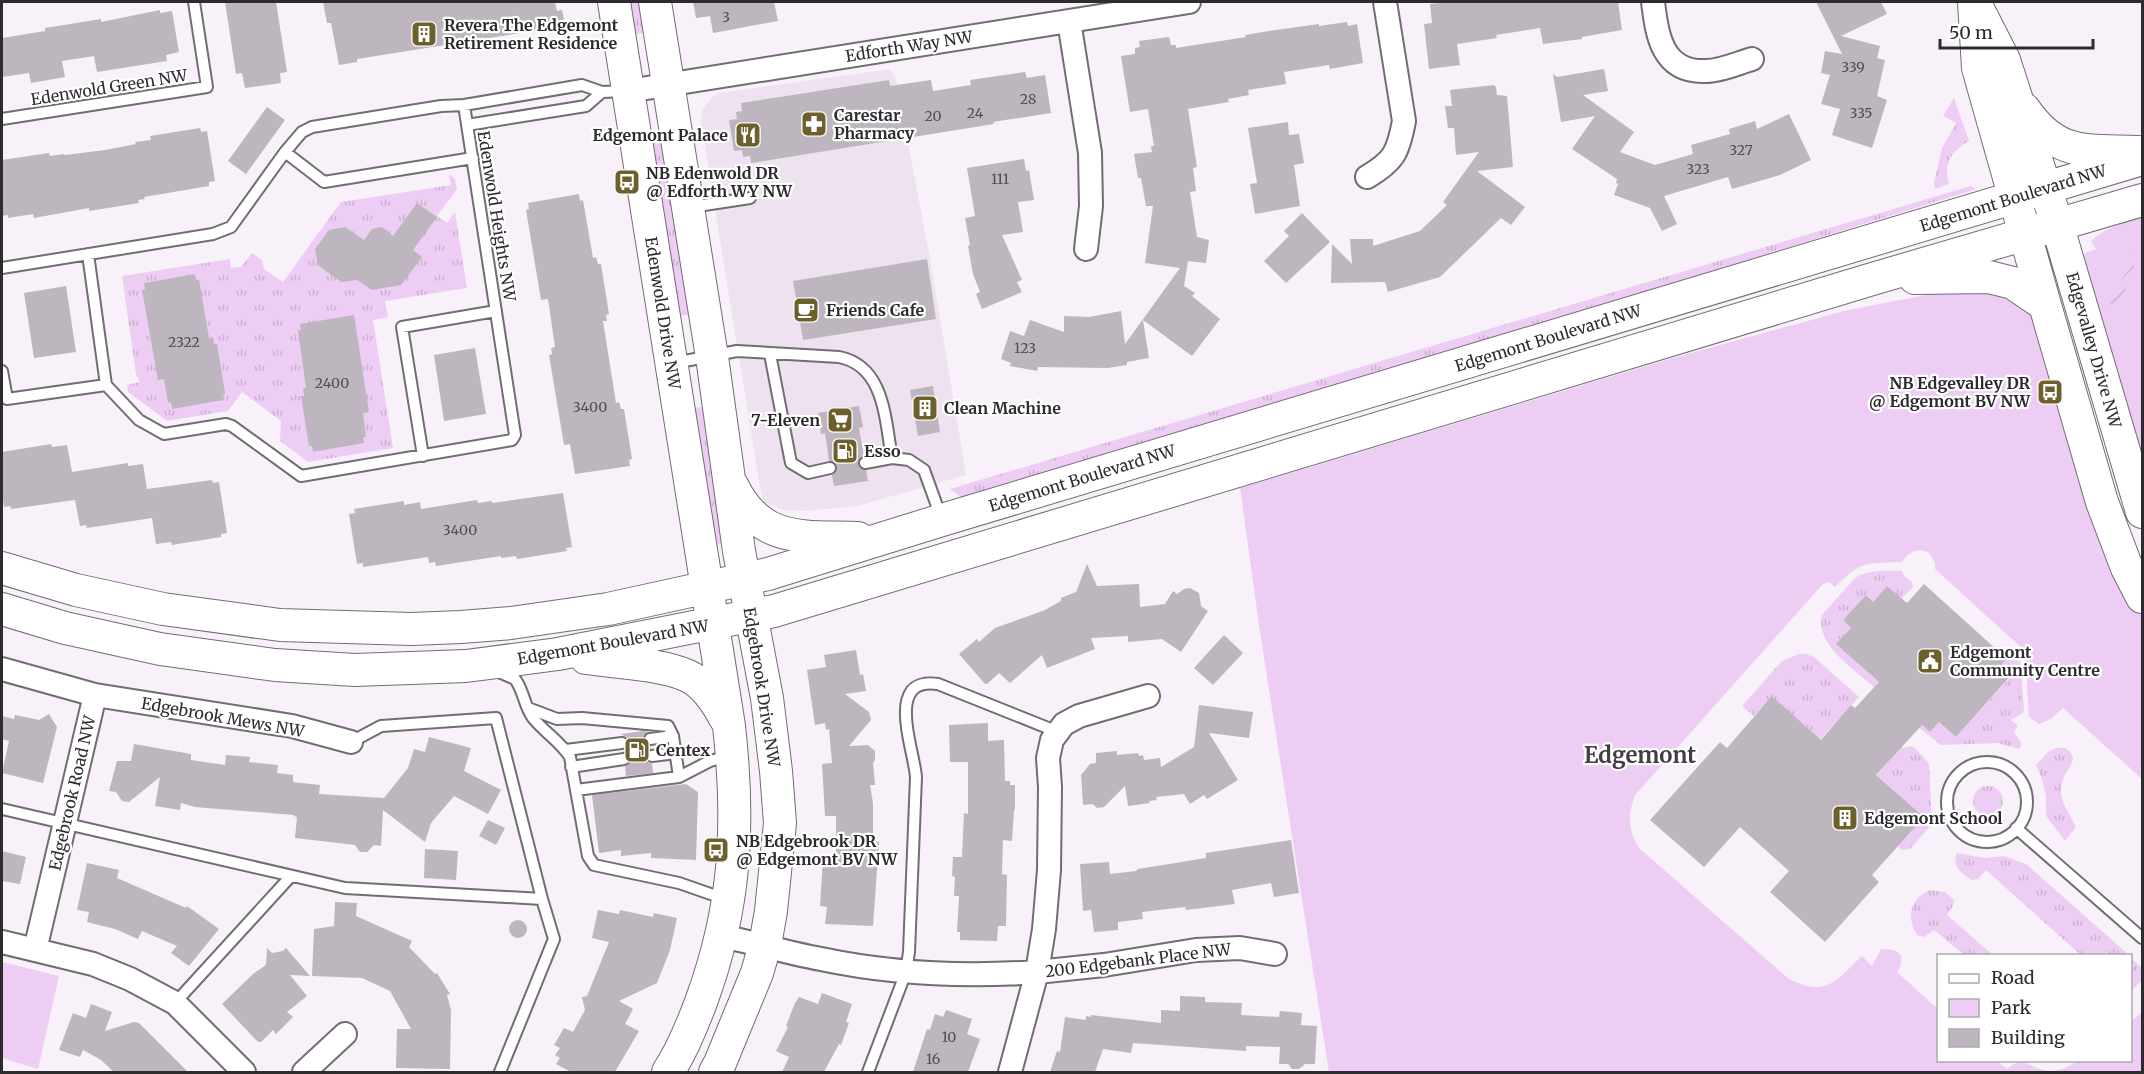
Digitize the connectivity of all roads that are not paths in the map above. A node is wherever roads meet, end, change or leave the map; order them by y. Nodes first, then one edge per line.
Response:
1 (194, 2) edge
2 (614, 2) edge
3 (655, 2) edge
4 (1189, 2) edge
5 (1385, 2) edge
6 (1653, 2) edge
7 (1974, 2) edge
8 (1069, 21) junction
9 (1752, 59) dead end
10 (668, 85) junction
11 (615, 91) junction
12 (2015, 96) junction
13 (464, 105) junction
14 (2, 119) edge
15 (467, 125) junction
16 (285, 152) junction
17 (2142, 152) edge
18 (473, 158) junction
19 (2142, 159) edge
20 (1367, 177) dead end
21 (2046, 189) junction
22 (750, 198) dead end
23 (2015, 198) junction
24 (2142, 200) edge
25 (688, 207) junction
26 (2057, 224) junction
27 (2025, 233) junction
28 (1086, 249) dead end
29 (88, 254) junction
30 (2, 268) edge
31 (1869, 280) junction
32 (2045, 305) junction
33 (496, 311) junction
34 (770, 354) junction
35 (712, 357) junction
36 (671, 363) junction
37 (2, 370) edge
38 (106, 384) junction
39 (423, 456) junction
40 (892, 458) junction
41 (865, 463) dead end
42 (831, 468) dead end
43 (730, 482) junction
44 (2142, 512) edge
45 (942, 520) junction
46 (880, 539) junction
47 (2, 568) edge
48 (744, 579) junction
49 (706, 586) junction
50 (2142, 597) edge
51 (2, 609) edge
52 (750, 616) junction
53 (713, 624) junction
54 (558, 654) junction
55 (466, 666) junction
56 (2, 669) edge
57 (94, 695) junction
58 (1148, 696) dead end
59 (526, 707) junction
60 (1058, 732) junction
61 (673, 736) junction
62 (650, 739) dead end
63 (730, 741) junction
64 (351, 742) joint
65 (622, 743) dead end
66 (566, 750) junction
67 (676, 753) junction
68 (652, 756) dead end
69 (624, 759) dead end
70 (571, 767) junction
71 (680, 777) junction
72 (576, 790) junction
73 (2, 809) edge
74 (66, 823) junction
75 (2016, 828) junction
76 (291, 876) junction
77 (542, 899) junction
78 (727, 900) junction
79 (722, 936) junction
80 (2142, 938) edge
81 (2, 942) edge
82 (765, 945) junction
83 (35, 950) junction
84 (1275, 954) dead end
85 (906, 972) junction
86 (1037, 972) junction
87 (175, 1003) junction
88 (345, 1034) dead end
89 (244, 1072) edge
90 (304, 1072) edge
91 (501, 1072) edge
92 (668, 1072) edge
93 (715, 1072) edge
94 (868, 1072) edge
95 (1010, 1072) edge

1 - 14 lane, Edenwold Green NW
2 - 11 main road, Edenwold Drive NW
3 - 10 main road
4 - 8 street, Edforth Way NW
5 - 20 street
6 - 9 street
7 - 12 main road
7 - 23 main road
8 - 10 street, Edforth Way NW
8 - 28 street
10 - 11 street, Edforth Way NW
10 - 25 main road
11 - 13 lane
11 - 15 lane, Edenwold Heights NW
11 - 36 main road, Edenwold Drive NW
12 - 17 main road
12 - 21 main road
13 - 15 lane, Edenwold Heights NW
13 - 16 lane
15 - 18 lane, Edenwold Heights NW
16 - 18 lane
16 - 29 lane
18 - 33 lane, Edenwold Heights NW
19 - 21 main road, Edgemont Boulevard NW
21 - 23 main road, Edgemont Boulevard NW
21 - 26 main road, Edgevalley Drive NW
22 - 25 lane
23 - 27 main road, Edgevalley Drive NW
23 - 45 main road, Edgemont Boulevard NW
24 - 26 main road, Edgemont Boulevard NW
25 - 35 main road
26 - 27 main road, Edgemont Boulevard NW
26 - 44 main road, Edgevalley Drive NW
27 - 31 main road, Edgemont Boulevard NW
27 - 32 main road, Edgevalley Drive NW
29 - 30 lane
29 - 38 lane
31 - 32 main road
31 - 52 main road, Edgemont Boulevard NW
32 - 50 main road, Edgevalley Drive NW
33 - 39 lane, Edenwold Heights NW
33 - 39 lane, Edenwold Heights NW
34 - 35 lane
34 - 40 lane
34 - 42 lane
35 - 36 lane
35 - 43 main road
36 - 49 main road, Edenwold Drive NW
37 - 38 lane
38 - 39 lane, Edenwold Heights NW
40 - 41 lane
40 - 45 lane
43 - 46 main road
43 - 48 main road
45 - 46 main road, Edgemont Boulevard NW
46 - 48 main road, Edgemont Boulevard NW
47 - 49 main road, Edgemont Boulevard NW
48 - 49 main road, Edgemont Boulevard NW
48 - 52 main road, Edgebrook Drive NW
49 - 53 main road, Edenwold Drive NW
51 - 55 main road, Edgemont Boulevard NW
52 - 53 main road, Edgemont Boulevard NW
52 - 82 main road, Edgebrook Drive NW
53 - 54 main road, Edgemont Boulevard NW
53 - 63 main road
54 - 55 main road, Edgemont Boulevard NW
54 - 63 main road
55 - 59 lane
56 - 57 street, Edgebrook Road NW
57 - 64 street, Edgebrook Mews NW
57 - 74 street, Edgebrook Road NW
58 - 60 street
59 - 61 lane
59 - 66 lane
60 - 85 lane
60 - 86 street
61 - 62 lane
61 - 67 lane
63 - 71 lane
63 - 78 main road
64 - 77 lane
65 - 66 lane
66 - 70 lane
67 - 68 lane
67 - 71 lane
69 - 70 lane
70 - 72 lane
71 - 72 lane
72 - 78 lane
73 - 74 lane
74 - 76 lane
74 - 83 street, Edgebrook Road NW
75 - 75 lane
75 - 80 lane
76 - 77 lane
76 - 87 lane
77 - 91 lane
78 - 79 main road
79 - 82 street, 200 Edgebank Place NW
79 - 92 main road
81 - 83 street
82 - 85 street, 200 Edgebank Place NW
82 - 93 main road, Edgebrook Drive NW
83 - 87 street
84 - 86 street, 200 Edgebank Place NW
85 - 86 street, 200 Edgebank Place NW
85 - 94 lane
86 - 95 street
87 - 89 street
88 - 90 street

